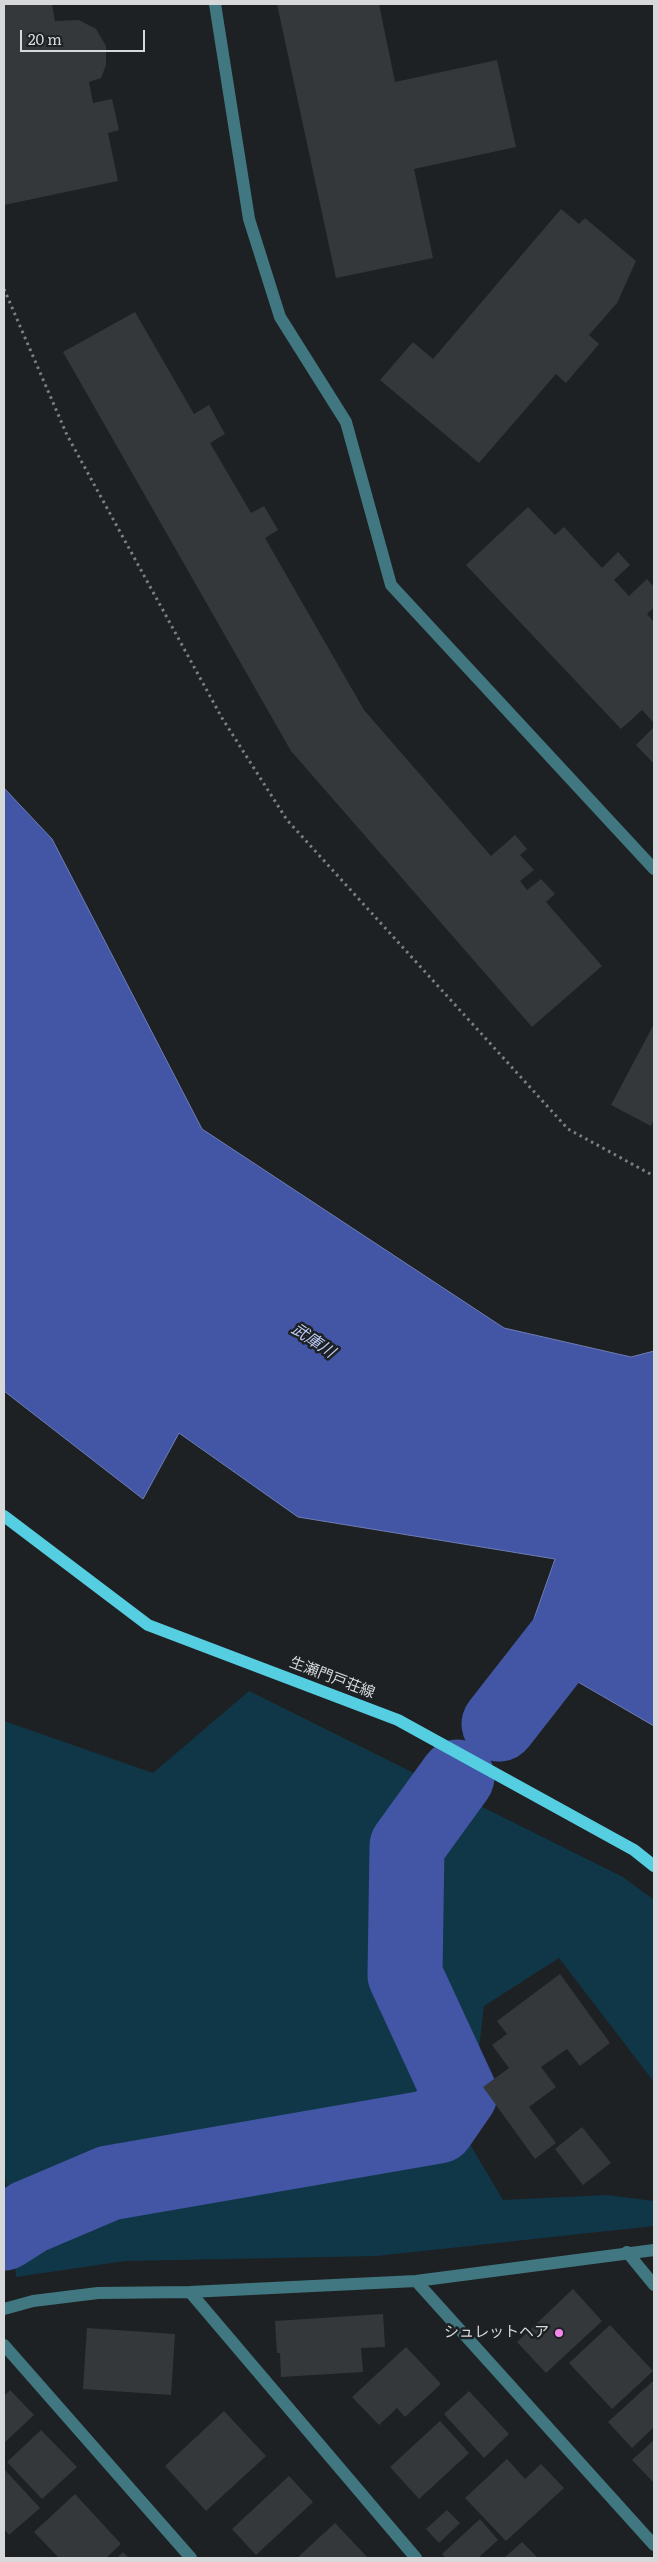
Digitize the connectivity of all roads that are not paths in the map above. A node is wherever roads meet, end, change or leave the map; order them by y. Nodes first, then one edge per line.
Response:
1 (215, 4) edge
2 (654, 869) edge
3 (4, 1516) edge
4 (654, 1866) edge
5 (654, 2250) edge
6 (627, 2252) junction
7 (416, 2281) junction
8 (654, 2285) edge
9 (190, 2292) junction
10 (4, 2309) edge
11 (4, 2345) edge
12 (654, 2544) edge
13 (191, 2558) edge
14 (416, 2558) edge

1 - 2 street
3 - 4 main road, 生瀬門戸荘線
5 - 6 street
6 - 7 street
6 - 8 street
7 - 9 street
7 - 12 street
9 - 10 street
9 - 14 street
11 - 13 street

